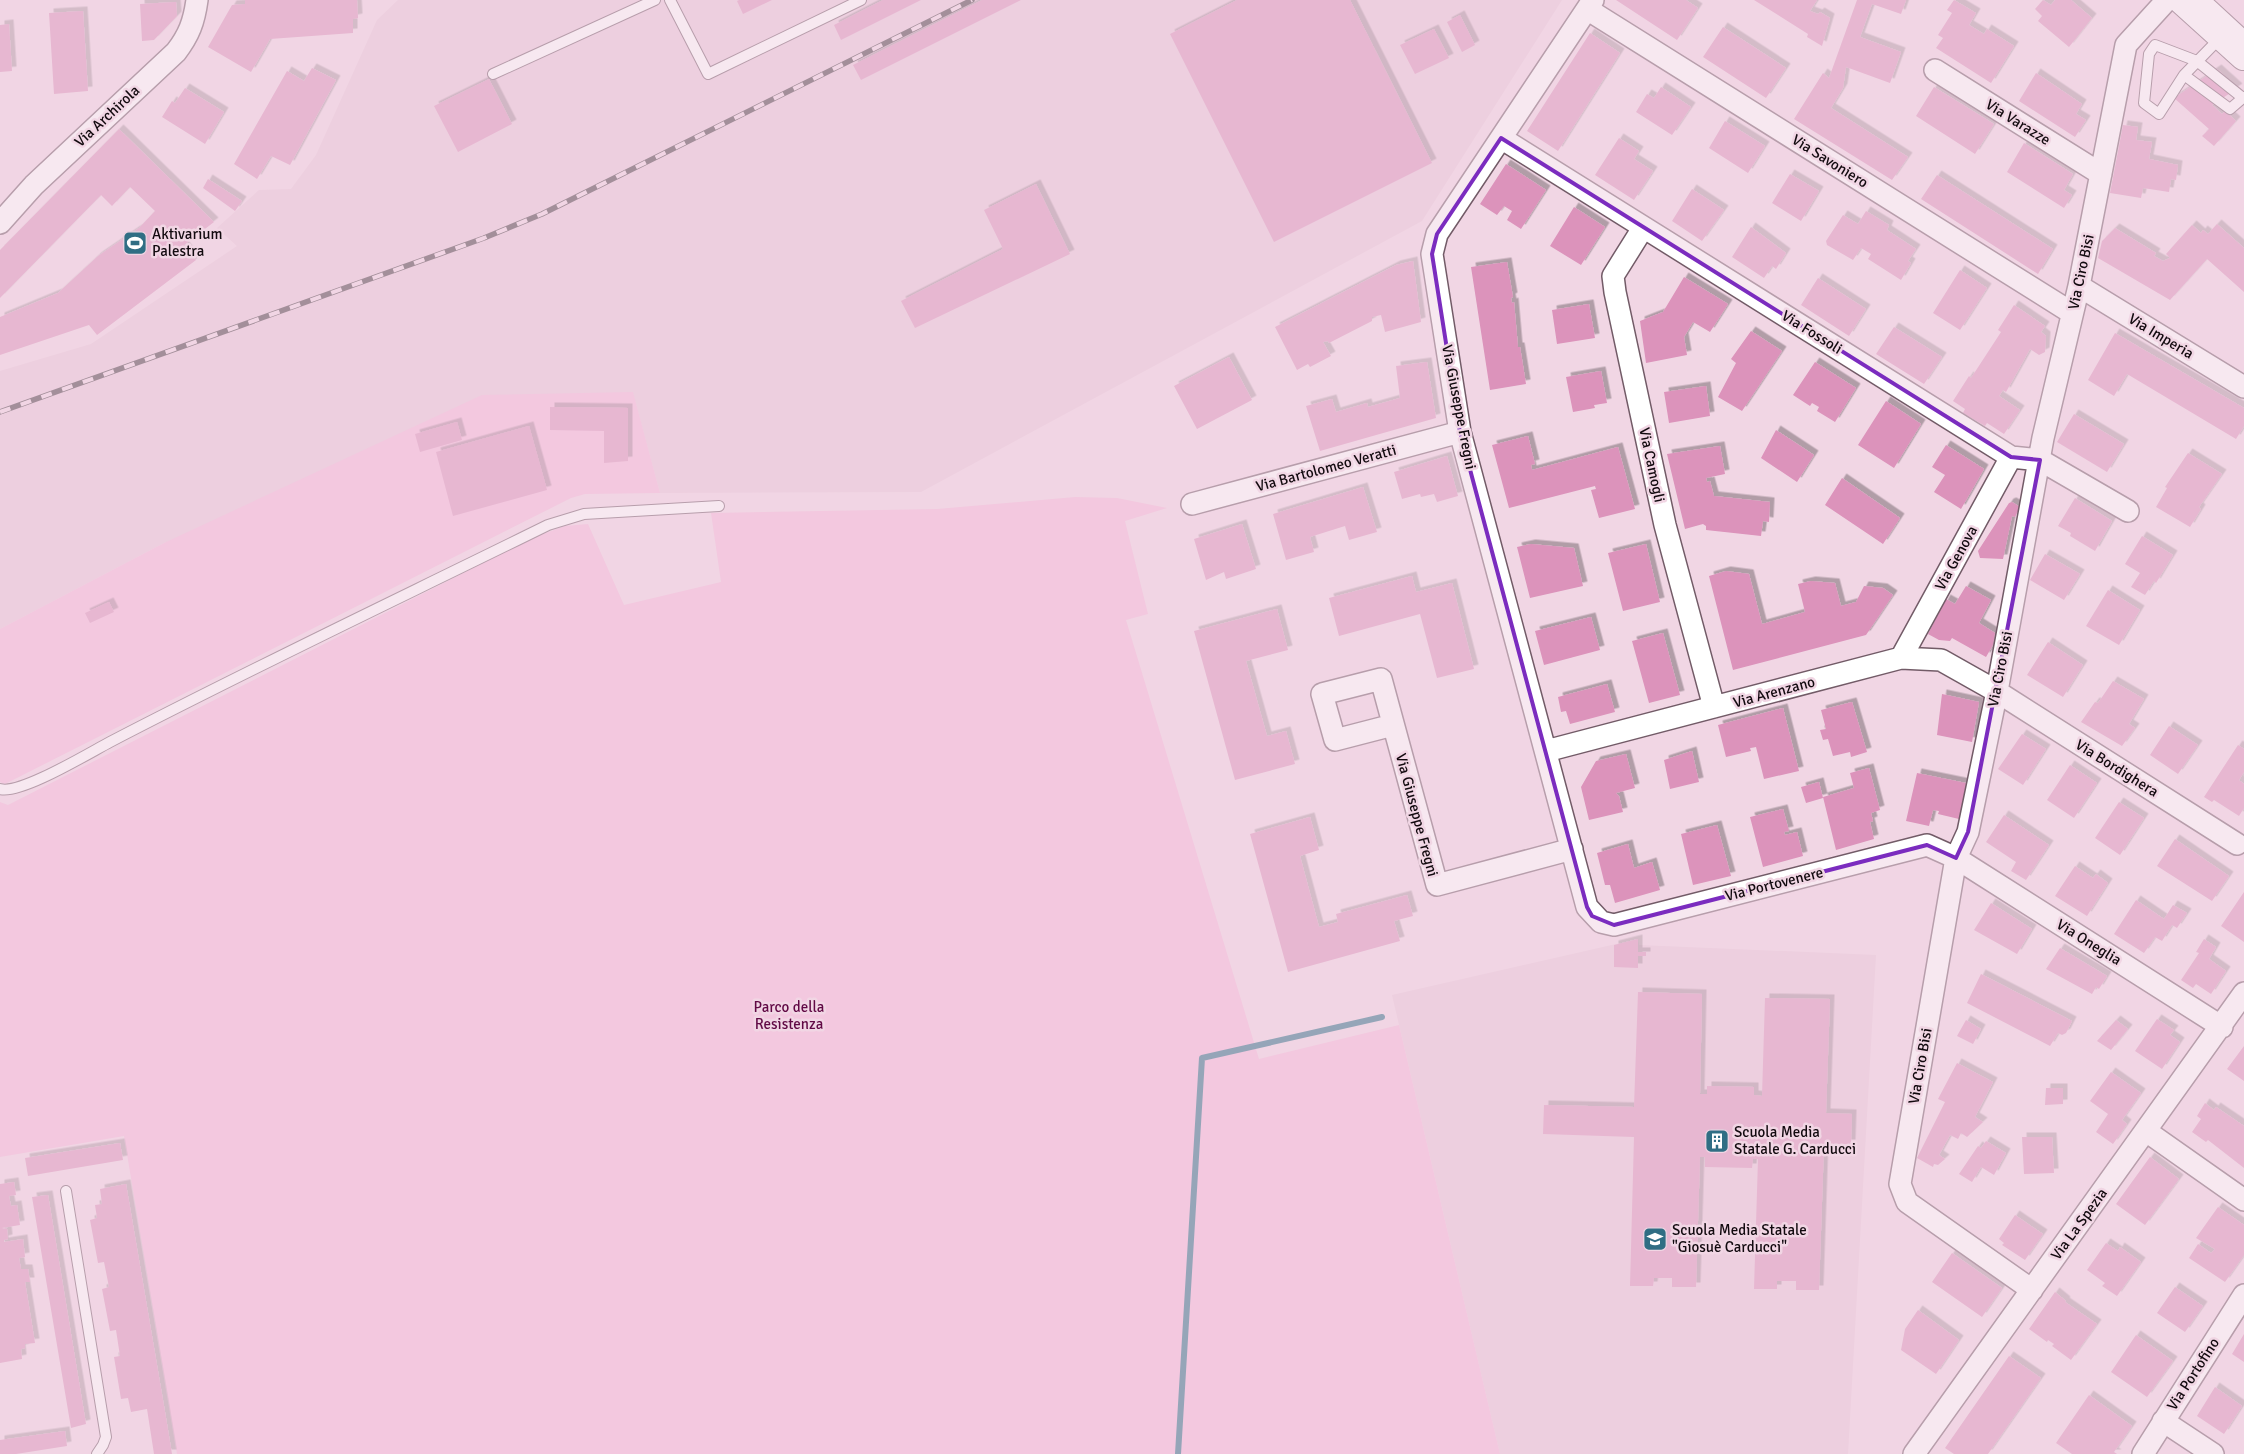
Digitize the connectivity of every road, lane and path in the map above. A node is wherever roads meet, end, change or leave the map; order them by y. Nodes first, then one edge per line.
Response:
1 (197, 0) edge
2 (655, 0) edge
3 (670, 0) edge
4 (861, 0) edge
5 (2167, 0) edge
6 (2182, 0) edge
7 (2206, 0) edge
8 (1590, 4) edge
9 (2233, 35) edge
10 (2244, 56) edge
11 (2197, 61) junction
12 (1935, 70) dead end
13 (493, 74) dead end
14 (2184, 75) junction
15 (2244, 97) edge
16 (1501, 138) junction
17 (2101, 174) junction
18 (0, 223) edge
19 (1643, 228) junction
20 (2079, 286) junction
21 (2072, 314) junction
22 (2244, 387) edge
23 (1460, 432) junction
24 (2011, 457) junction
25 (2040, 460) junction
26 (1192, 504) dead end
27 (719, 506) dead end
28 (2128, 511) dead end
29 (1901, 658) junction
30 (1997, 691) junction
31 (1714, 707) junction
32 (1393, 725) dead end
33 (1546, 751) junction
34 (0, 789) edge
35 (2237, 844) dead end
36 (1572, 849) junction
37 (1956, 858) junction
38 (1592, 916) joint
39 (2244, 993) edge
40 (2222, 1027) junction
41 (2146, 1131) junction
42 (66, 1191) dead end
43 (2244, 1200) edge
44 (2032, 1290) junction
45 (2244, 1295) edge
46 (2163, 1421) junction
47 (97, 1454) edge
48 (1914, 1454) edge
49 (2143, 1454) edge
50 (2213, 1454) edge

1 - 18 street, Via Archirola
2 - 13 lane
3 - 4 lane
5 - 17 street, Via Ciro Bisi
6 - 9 main road
7 - 9 lane
8 - 16 street, Via Giuseppe Fregni
8 - 21 street, Via Savoniero
9 - 10 main road
9 - 11 lane
11 - 14 lane
11 - 14 lane
11 - 15 lane
12 - 17 street, Via Varazze
14 - 15 lane
16 - 19 street, Via Fossoli
16 - 23 street, Via Giuseppe Fregni
17 - 20 street, Via Ciro Bisi
19 - 24 street, Via Fossoli
19 - 31 street, Via Camogli
20 - 21 street, Via Ciro Bisi
20 - 22 street, Via Imperia
21 - 25 street, Via Ciro Bisi
23 - 26 street, Via Bartolomeo Veratti
23 - 33 street, Via Giuseppe Fregni
24 - 25 street, Via Fossoli
24 - 29 street, Via Genova
25 - 28 street, Via Fossoli
25 - 30 street, Via Ciro Bisi
27 - 34 lane
29 - 30 street, Via Arenzano
29 - 31 street, Via Arenzano
30 - 35 street, Via Bordighera
30 - 37 street, Via Ciro Bisi
31 - 33 street, Via Arenzano
32 - 36 street, Via Giuseppe Fregni
33 - 36 street, Via Giuseppe Fregni
36 - 38 street, Via Giuseppe Fregni
37 - 38 street, Via Portovenere
37 - 40 street, Via Oneglia
37 - 44 street, Via Ciro Bisi
39 - 40 street, Via La Spezia
40 - 41 street, Via La Spezia
41 - 43 street
41 - 44 street, Via La Spezia
42 - 47 lane
44 - 48 street, Via La Spezia
45 - 46 street, Via Portofino
46 - 49 street, Via Portofino
46 - 50 street

